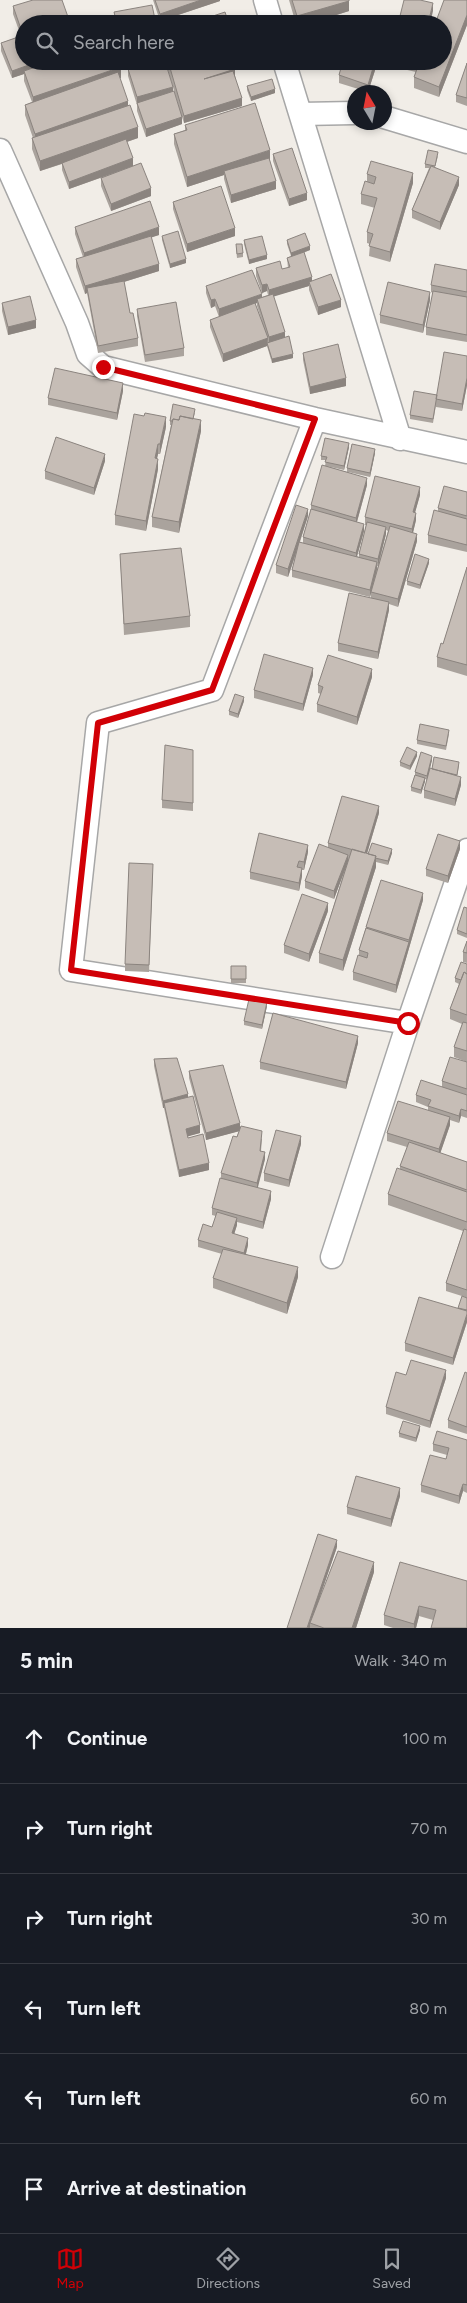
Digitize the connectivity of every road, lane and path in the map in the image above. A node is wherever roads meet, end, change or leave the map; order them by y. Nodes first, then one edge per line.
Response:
1 (265, 0) edge
2 (269, 15) edge
3 (287, 70) edge
4 (347, 113) edge
5 (301, 114) junction
6 (392, 119) edge
7 (467, 142) edge
8 (0, 150) edge
9 (315, 419) junction
10 (400, 439) junction
11 (467, 452) edge
12 (467, 850) edge
13 (408, 1023) junction
14 (332, 1258) dead end

1 - 2 street
3 - 5 street
4 - 5 street
5 - 10 street
6 - 7 street
8 - 9 street
9 - 10 street
9 - 13 street
10 - 11 street
12 - 13 street
13 - 14 street

